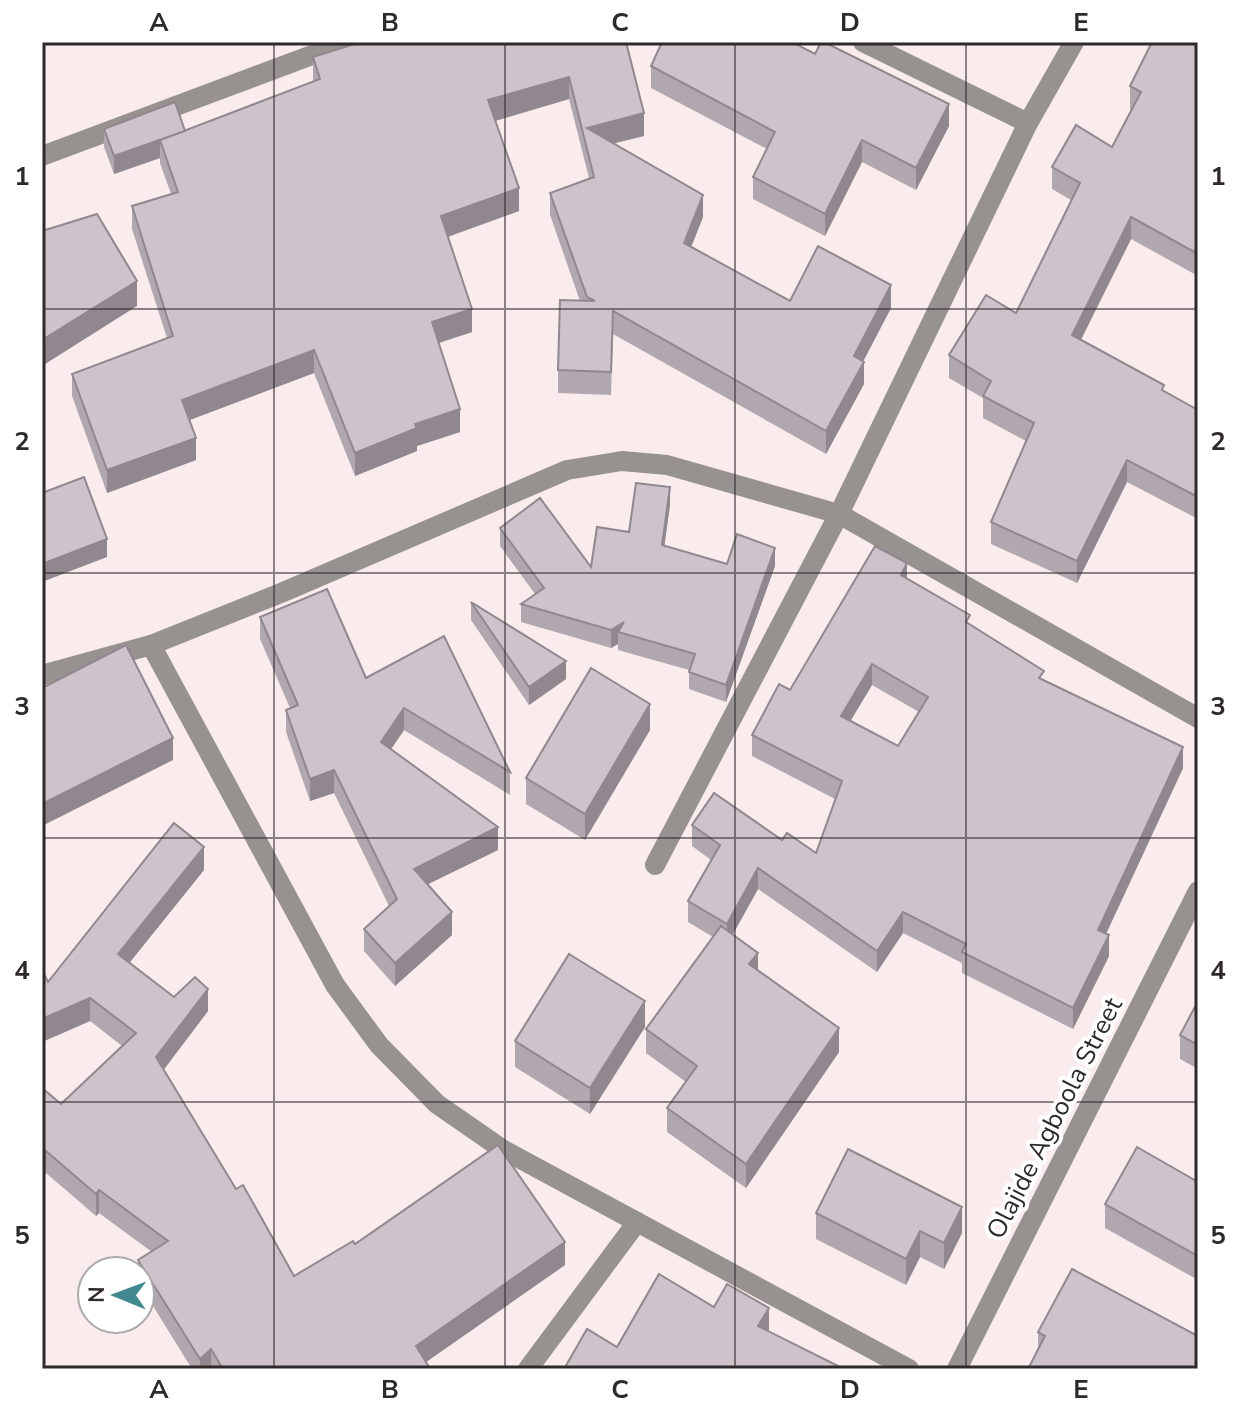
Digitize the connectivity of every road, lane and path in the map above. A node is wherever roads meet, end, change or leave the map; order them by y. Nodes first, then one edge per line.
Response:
1 (347, 42) edge
2 (863, 42) edge
3 (1074, 42) edge
4 (1028, 123) junction
5 (42, 156) edge
6 (839, 514) junction
7 (151, 645) junction
8 (42, 675) edge
9 (1198, 718) edge
10 (655, 865) dead end
11 (1198, 891) edge
12 (637, 1222) junction
13 (528, 1369) edge
14 (909, 1369) edge
15 (957, 1369) edge

1 - 5 street
2 - 4 street
3 - 4 street
4 - 6 street
6 - 7 street
6 - 9 street
6 - 10 street
7 - 8 street
7 - 12 street
11 - 15 street, Olajide Agboola Street
12 - 13 street
12 - 14 street

